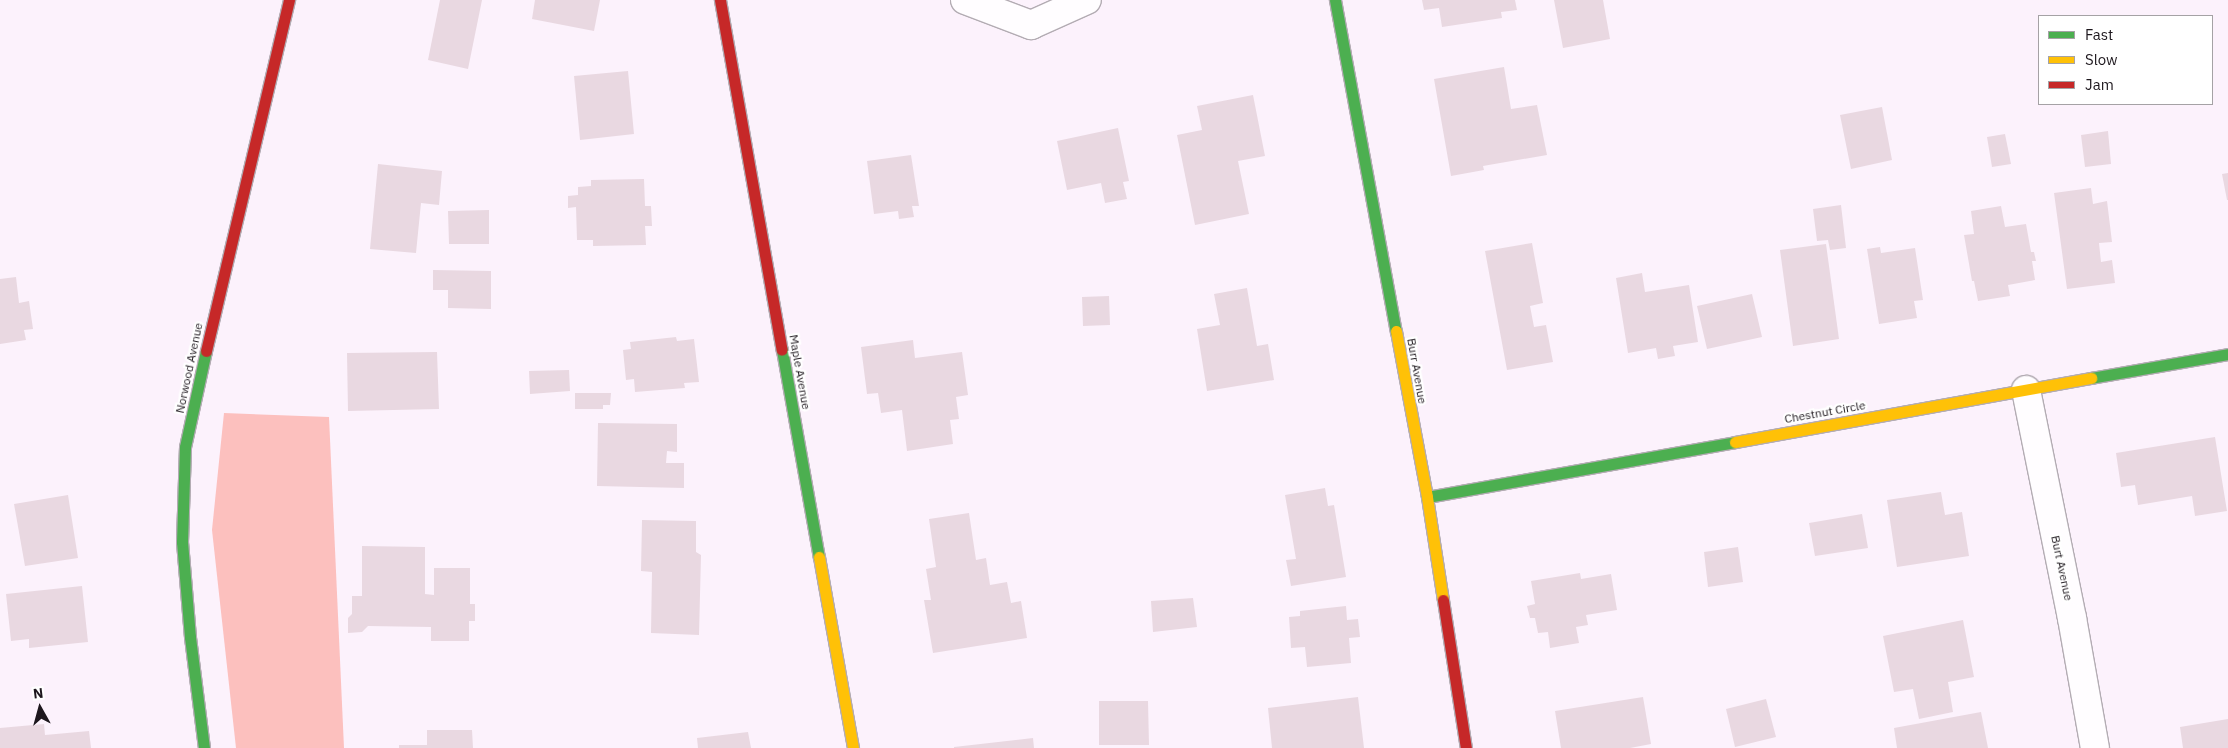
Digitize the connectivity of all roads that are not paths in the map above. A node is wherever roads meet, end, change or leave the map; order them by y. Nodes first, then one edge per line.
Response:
1 (289, 0) edge
2 (720, 0) edge
3 (965, 0) edge
4 (1087, 0) edge
5 (1335, 0) edge
6 (2228, 354) edge
7 (2026, 390) junction
8 (1427, 497) junction
9 (204, 748) edge
10 (853, 748) edge
11 (1466, 748) edge
12 (2095, 748) edge

1 - 9 street, Norwood Avenue
2 - 10 street, Maple Avenue
3 - 4 street
5 - 8 street, Burr Avenue
6 - 7 street, Chestnut Circle
7 - 8 street, Chestnut Circle
7 - 12 street, Burt Avenue
8 - 11 street, Burr Avenue

